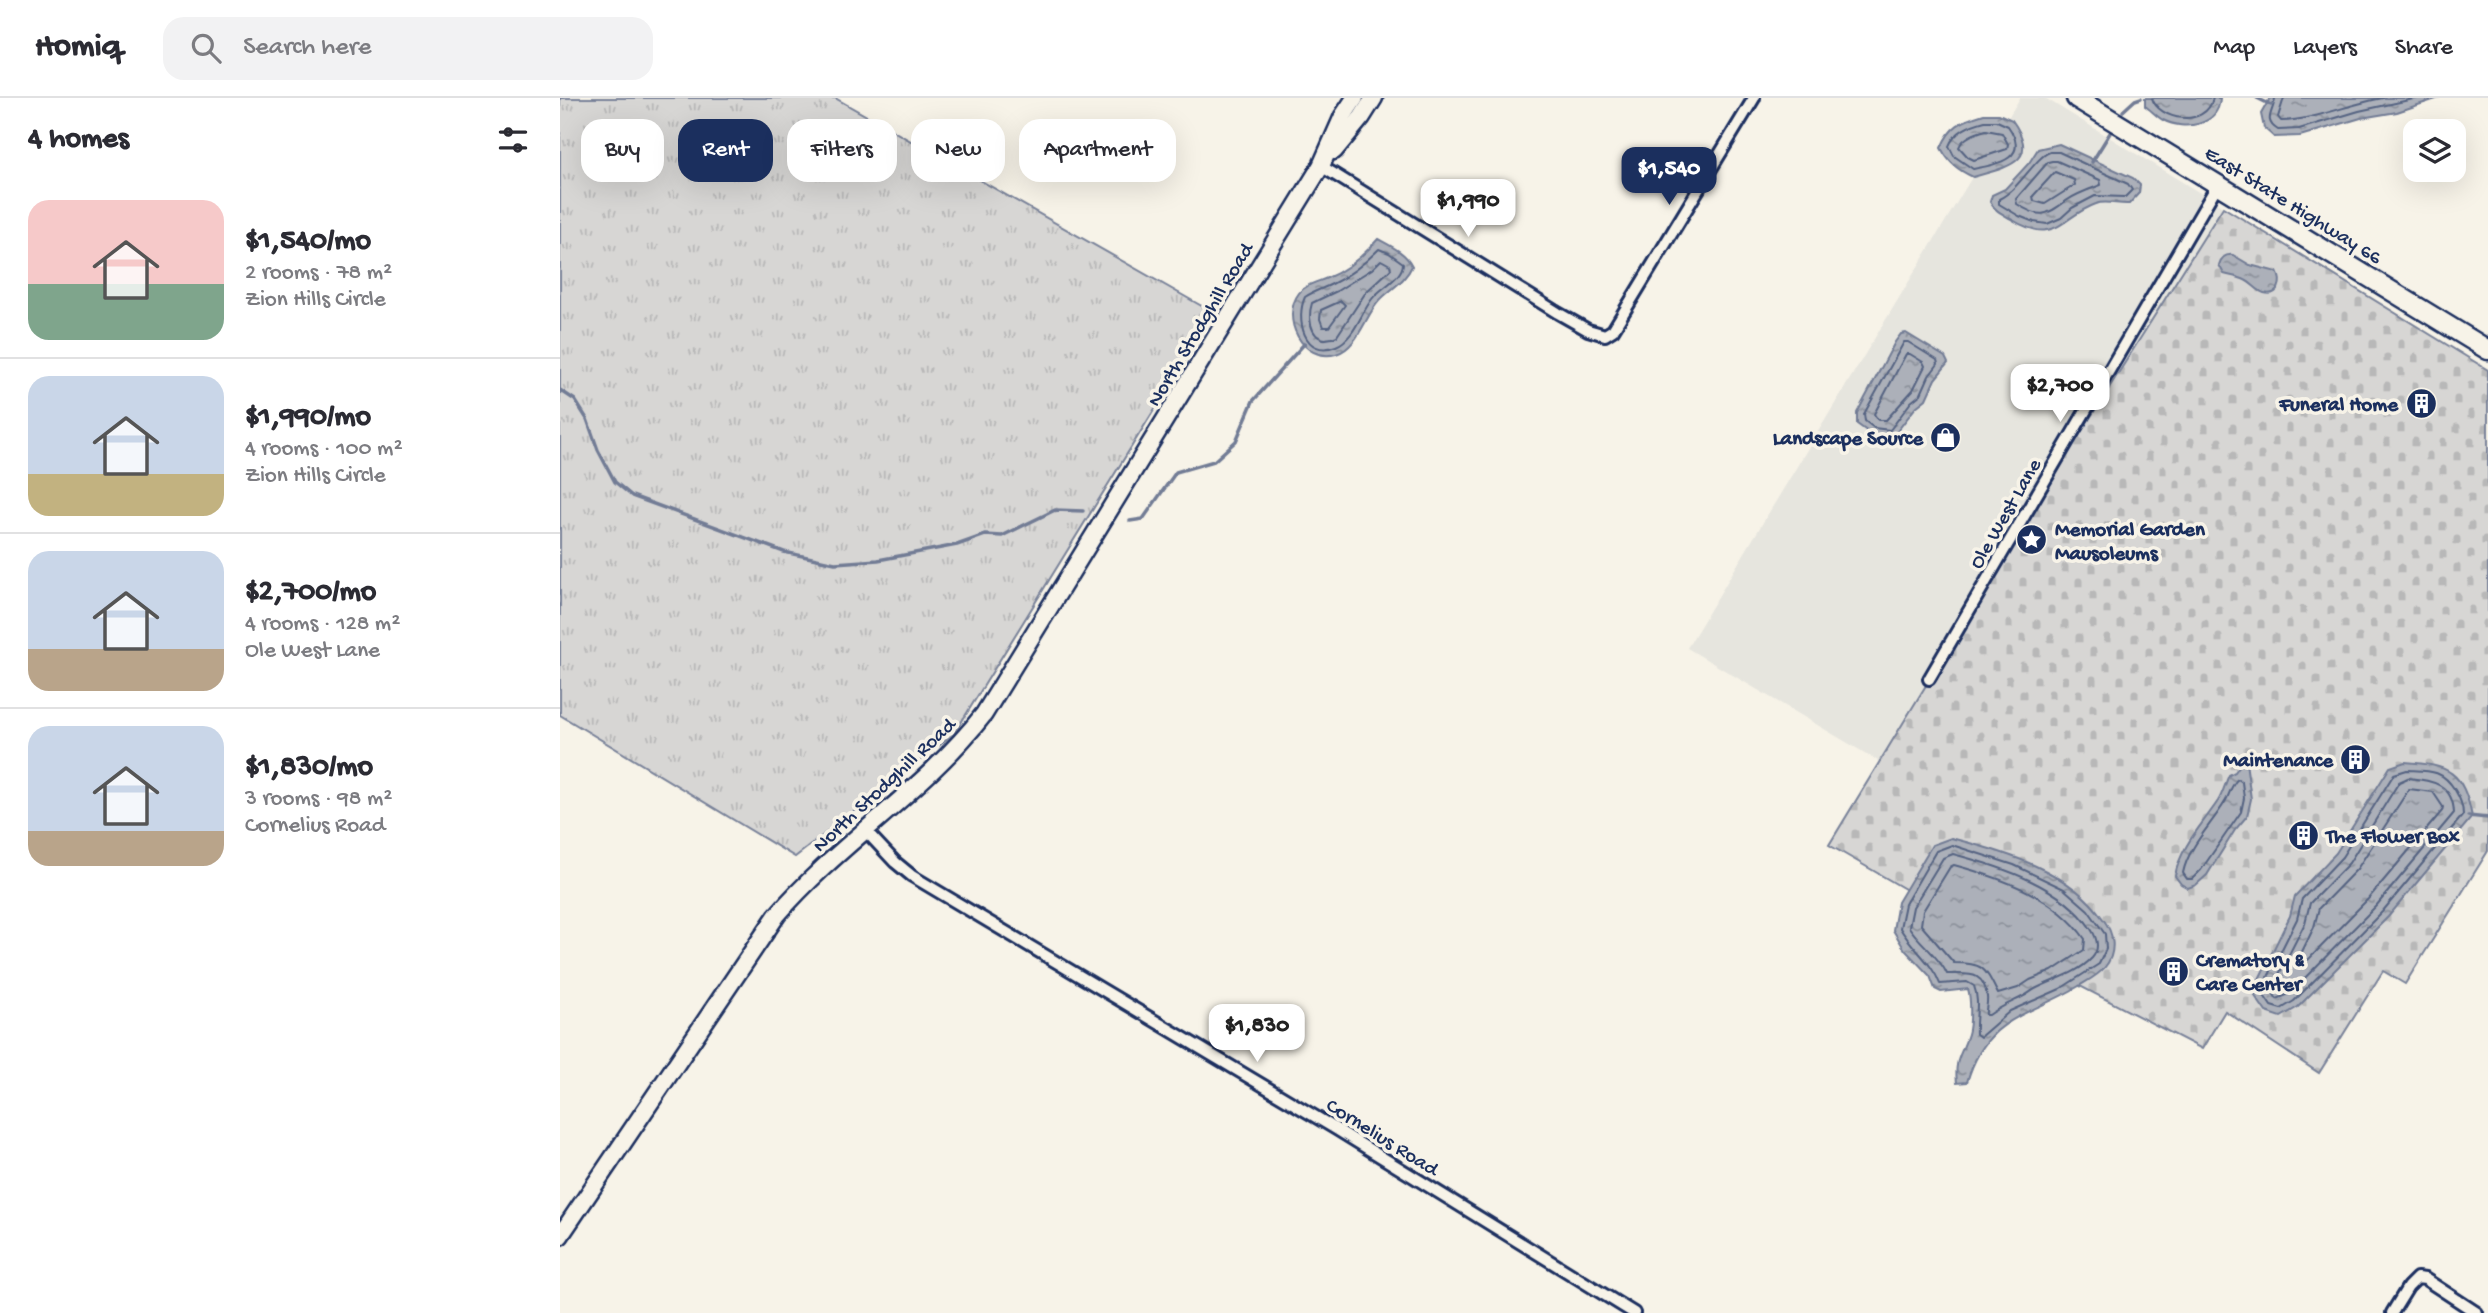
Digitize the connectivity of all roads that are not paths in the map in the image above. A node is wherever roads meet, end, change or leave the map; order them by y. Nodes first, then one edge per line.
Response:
1 (1354, 98) edge
2 (1374, 98) edge
3 (1754, 98) edge
4 (2076, 98) edge
5 (1321, 166) junction
6 (2218, 184) junction
7 (2488, 350) edge
8 (1929, 679) dead end
9 (866, 831) junction
10 (560, 1237) edge
11 (1634, 1313) edge
12 (2392, 1313) edge
13 (2477, 1313) edge

1 - 5 street, North Stodghill Road
2 - 5 street, North Stodghill Road
3 - 5 street
4 - 6 main road, East State Highway 66
5 - 9 street, North Stodghill Road
6 - 7 main road, East State Highway 66
6 - 8 street, Ole West Lane
9 - 10 street, North Stodghill Road
9 - 11 street, Cornelius Road
12 - 13 street

